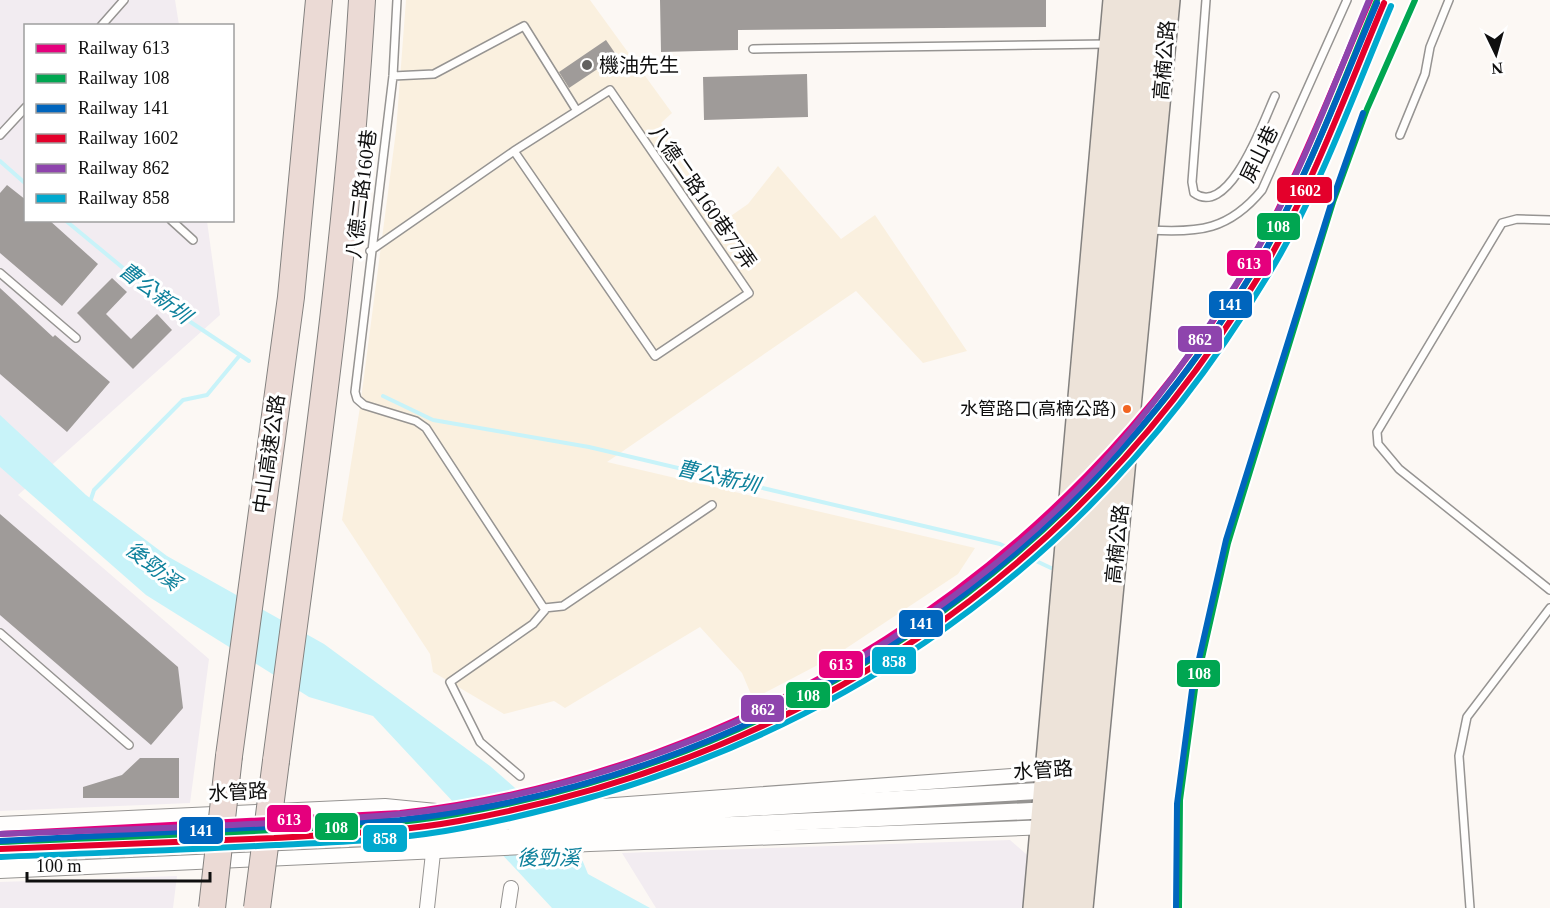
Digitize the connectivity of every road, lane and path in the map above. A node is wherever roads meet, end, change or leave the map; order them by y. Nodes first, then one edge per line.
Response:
1 (124, 0) edge
2 (319, 0) edge
3 (362, 0) edge
4 (398, 0) edge
5 (1114, 0) edge
6 (1133, 0) edge
7 (1152, 0) edge
8 (1169, 0) edge
9 (1206, 0) edge
10 (1347, 0) edge
11 (1449, 0) edge
12 (102, 24) edge
13 (1119, 44) junction
14 (753, 49) dead end
15 (393, 76) junction
16 (1275, 96) dead end
17 (24, 109) edge
18 (577, 111) junction
19 (0, 135) edge
20 (1400, 135) dead end
21 (514, 152) junction
22 (1550, 220) edge
23 (173, 222) edge
24 (1122, 228) junction
25 (193, 240) dead end
26 (370, 251) junction
27 (0, 273) edge
28 (76, 338) dead end
29 (712, 505) dead end
30 (1550, 590) edge
31 (544, 608) junction
32 (1550, 608) edge
33 (0, 633) edge
34 (129, 745) dead end
35 (520, 777) dead end
36 (1065, 799) junction
37 (0, 824) edge
38 (587, 825) junction
39 (481, 831) junction
40 (387, 835) tunnel mouth
41 (59, 837) tunnel mouth
42 (0, 838) edge
43 (433, 838) junction
44 (61, 855) tunnel mouth
45 (0, 857) edge
46 (0, 871) edge
47 (512, 888) dead end
48 (212, 908) edge
49 (257, 908) edge
50 (428, 908) edge
51 (508, 908) edge
52 (1034, 908) edge
53 (1050, 908) edge
54 (1066, 908) edge
55 (1082, 908) edge
56 (1470, 908) edge

1 - 12 lane
2 - 48 highway, 中山高速公路, bridge
3 - 49 highway, bridge
4 - 15 lane, 八德二路160巷
5 - 13 main road, 高楠公路
6 - 13 main road, 高楠公路
7 - 24 main road, 高楠公路
8 - 24 main road, 高楠公路
9 - 16 lane
10 - 24 lane, 屏山巷
11 - 20 lane
13 - 14 lane
13 - 24 main road, 高楠公路
15 - 18 lane
15 - 26 lane, 八德二路160巷
17 - 19 lane
18 - 21 lane, 八德二路160巷77弄
18 - 21 lane, 八德二路160巷77弄
21 - 26 lane, 八德二路160巷77弄
22 - 30 lane
23 - 25 lane
24 - 36 main road, 高楠公路
24 - 36 main road, 高楠公路
26 - 31 lane, 八德二路160巷
27 - 28 lane
29 - 31 lane
31 - 35 lane
32 - 56 lane
33 - 34 lane
36 - 38 street, 水管路
36 - 38 street
36 - 52 main road, 高楠公路
36 - 53 main road, 高楠公路
36 - 54 main road, 高楠公路
36 - 55 main road, 高楠公路
37 - 39 street, 水管路
38 - 39 street, 水管路
38 - 39 street
39 - 43 street
39 - 43 street
40 - 43 street
41 - 42 street
43 - 46 street
43 - 50 street
44 - 45 street
47 - 51 street

